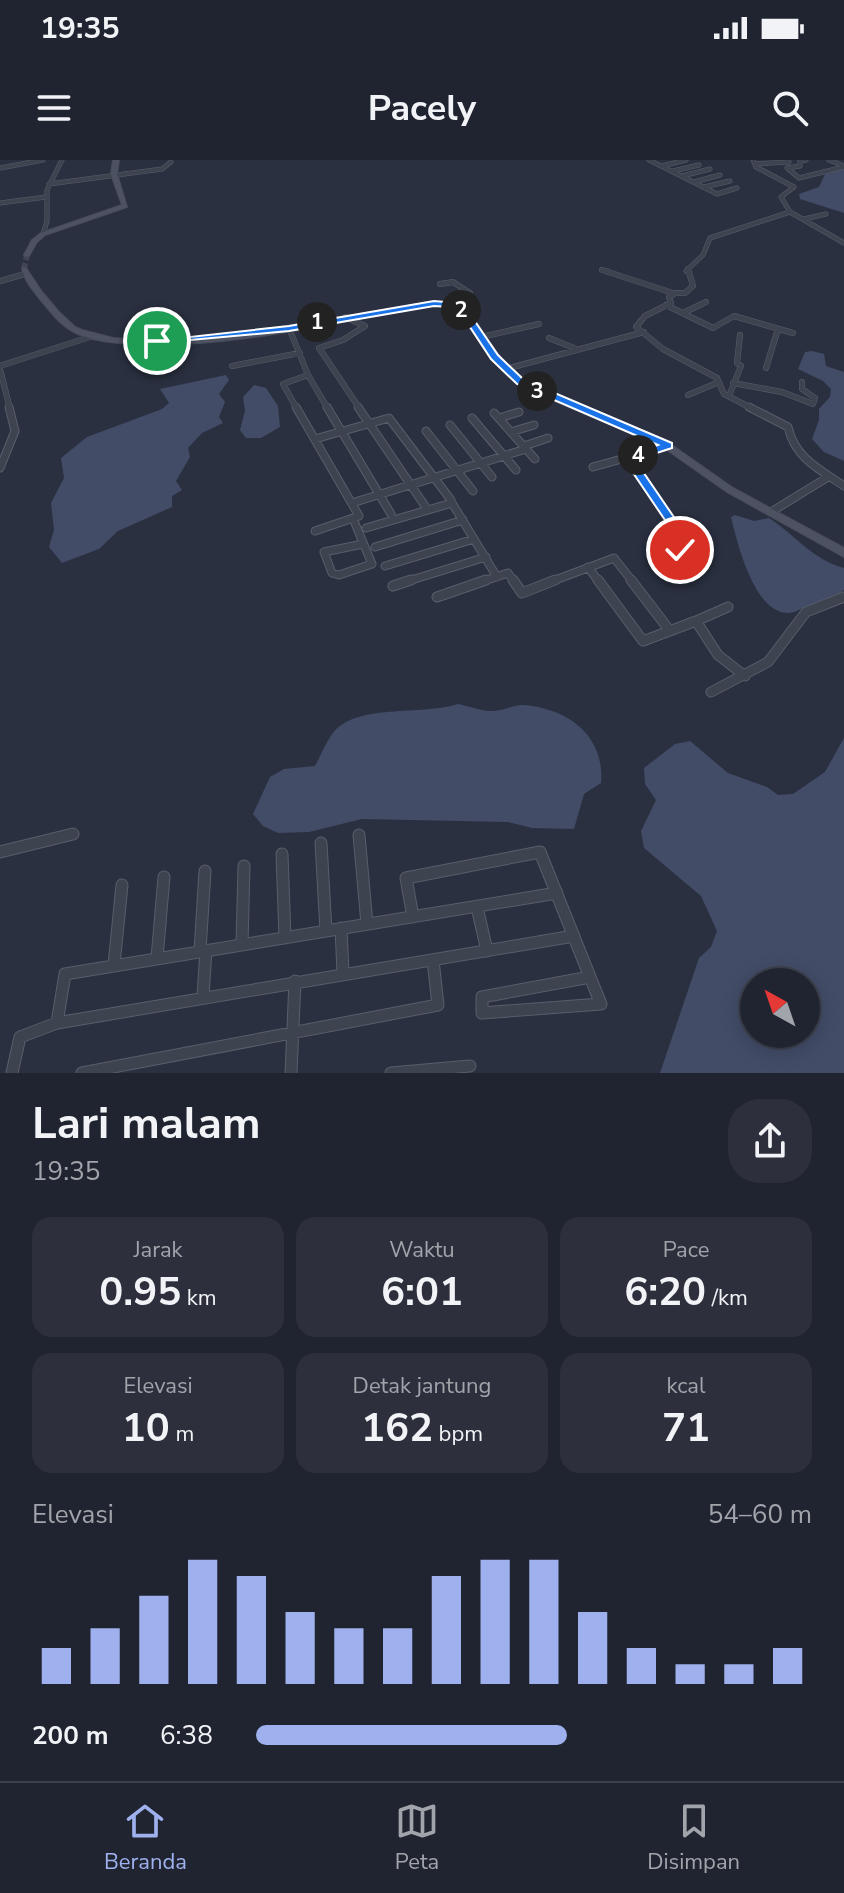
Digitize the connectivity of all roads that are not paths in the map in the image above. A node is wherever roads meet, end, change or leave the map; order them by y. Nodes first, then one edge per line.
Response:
1 (43, 160) edge
2 (62, 160) edge
3 (116, 160) edge
4 (653, 160) edge
5 (686, 160) edge
6 (806, 160) edge
7 (829, 160) edge
8 (171, 162) edge
9 (753, 162) edge
10 (789, 162) dead end
11 (699, 165) dead end
12 (662, 166) junction
13 (800, 166) junction
14 (844, 166) edge
15 (0, 168) edge
16 (710, 169) dead end
17 (672, 172) junction
18 (114, 174) junction
19 (720, 175) dead end
20 (682, 176) junction
21 (813, 176) junction
22 (730, 181) dead end
23 (693, 182) junction
24 (49, 184) junction
25 (704, 187) junction
26 (737, 188) dead end
27 (46, 197) junction
28 (0, 203) edge
29 (790, 212) junction
30 (826, 214) dead end
31 (804, 219) junction
32 (43, 234) junction
33 (844, 243) edge
34 (27, 255) tunnel mouth
35 (602, 270) dead end
36 (24, 271) joint
37 (0, 281) edge
38 (440, 284) dead end
39 (674, 294) junction
40 (706, 302) dead end
41 (666, 305) junction
42 (455, 306) junction
43 (683, 313) junction
44 (344, 317) junction
45 (539, 324) dead end
46 (289, 328) junction
47 (778, 329) junction
48 (644, 332) junction
49 (793, 333) dead end
50 (740, 335) dead end
51 (93, 336) junction
52 (481, 337) junction
53 (549, 338) dead end
54 (575, 349) junction
55 (300, 353) junction
56 (232, 366) dead end
57 (0, 368) edge
58 (766, 368) dead end
59 (506, 369) junction
60 (308, 375) junction
61 (719, 382) junction
62 (802, 382) dead end
63 (733, 383) junction
64 (688, 395) dead end
65 (729, 396) junction
66 (519, 412) dead end
67 (472, 418) dead end
68 (370, 424) junction
69 (450, 425) dead end
70 (534, 425) dead end
71 (426, 431) dead end
72 (340, 432) junction
73 (511, 432) junction
74 (548, 438) dead end
75 (315, 439) junction
76 (668, 446) junction
77 (525, 448) junction
78 (504, 456) junction
79 (629, 458) junction
80 (535, 459) dead end
81 (481, 464) junction
82 (593, 467) dead end
83 (0, 468) edge
84 (516, 470) dead end
85 (457, 471) junction
86 (492, 477) dead end
87 (828, 477) junction
88 (434, 478) junction
89 (844, 486) edge
90 (411, 487) junction
91 (473, 491) dead end
92 (380, 495) junction
93 (451, 500) dead end
94 (352, 503) junction
95 (425, 506) dead end
96 (771, 512) junction
97 (391, 514) dead end
98 (463, 520) junction
99 (354, 521) junction
100 (366, 528) dead end
101 (315, 531) dead end
102 (474, 539) junction
103 (363, 544) junction
104 (375, 547) dead end
105 (844, 553) edge
106 (486, 557) junction
107 (693, 561) dead end
108 (385, 566) dead end
109 (588, 567) junction
110 (497, 577) junction
111 (393, 586) dead end
112 (437, 597) dead end
113 (844, 597) edge
114 (728, 607) dead end
115 (696, 621) junction
116 (670, 631) junction
117 (745, 676) junction
118 (711, 692) dead end
119 (73, 834) dead end
120 (359, 835) dead end
121 (321, 843) dead end
122 (0, 852) edge
123 (282, 854) dead end
124 (244, 866) dead end
125 (205, 871) dead end
126 (164, 877) dead end
127 (122, 885) dead end
128 (557, 893) junction
129 (477, 907) junction
130 (413, 917) junction
131 (367, 924) junction
132 (341, 928) junction
133 (326, 931) junction
134 (574, 936) junction
135 (285, 938) junction
136 (242, 944) junction
137 (203, 951) junction
138 (487, 951) junction
139 (157, 958) junction
140 (433, 960) junction
141 (114, 965) junction
142 (343, 973) junction
143 (591, 977) junction
144 (295, 981) junction
145 (203, 996) junction
146 (57, 1023) junction
147 (293, 1033) junction
148 (470, 1066) dead end
149 (429, 1072) edge
150 (12, 1073) edge
151 (82, 1073) edge
152 (291, 1073) edge
153 (391, 1073) edge

1 - 15 street
2 - 24 street
3 - 18 street
4 - 12 street
5 - 12 street
6 - 13 street
7 - 14 street
8 - 18 street
9 - 10 street
9 - 29 street
11 - 17 street
12 - 17 street
13 - 21 street
13 - 21 street
14 - 21 street
16 - 20 street
17 - 20 street
18 - 24 street
18 - 32 street
19 - 23 street
20 - 23 street
22 - 25 street
23 - 25 street
24 - 27 street
25 - 26 street
27 - 28 street
27 - 32 street
29 - 31 street
29 - 39 street
30 - 31 street
31 - 33 street
32 - 34 street
35 - 39 street
36 - 37 street
36 - 51 street
38 - 42 street
39 - 41 street
40 - 43 street
41 - 43 street
41 - 48 street
42 - 44 street
42 - 52 street
43 - 47 street
44 - 46 street
44 - 68 street
45 - 52 street
46 - 51 street
46 - 55 street
47 - 49 street
47 - 58 street
48 - 54 street
48 - 61 street
50 - 63 street
51 - 57 street
52 - 59 street
53 - 54 street
54 - 59 street
55 - 56 street
55 - 60 street
57 - 83 street
59 - 76 street
60 - 72 street
60 - 75 street
61 - 64 street
61 - 65 street
62 - 63 street
63 - 65 street
65 - 87 street
66 - 73 street
67 - 78 street
68 - 72 street
68 - 88 street
68 - 90 street
69 - 81 street
70 - 73 street
71 - 85 street
72 - 75 street
72 - 92 street
73 - 77 street
74 - 77 street
75 - 94 street
76 - 79 street
76 - 96 street
77 - 78 street
77 - 80 street
78 - 81 street
78 - 84 street
79 - 82 street
79 - 107 street
81 - 85 street
81 - 86 street
85 - 88 street
85 - 91 street
87 - 89 street
87 - 96 street
88 - 90 street
88 - 93 street
90 - 92 street
90 - 95 street
92 - 94 street
92 - 97 street
94 - 99 street
96 - 105 street
98 - 100 street
98 - 102 street
98 - 104 street
99 - 101 street
99 - 103 street
102 - 106 street
102 - 108 street
103 - 103 street
106 - 110 street
106 - 111 street
109 - 110 street
109 - 116 street
109 - 116 street
110 - 112 street
113 - 117 street
114 - 115 street
115 - 116 street
115 - 117 street
117 - 118 street
119 - 122 street
120 - 131 street
121 - 133 street
123 - 135 street
124 - 136 street
125 - 137 street
126 - 139 street
127 - 141 street
128 - 129 street
128 - 130 street
128 - 134 street
129 - 130 street
129 - 138 street
130 - 131 street
131 - 132 street
132 - 133 street
132 - 142 street
133 - 135 street
134 - 138 street
134 - 143 street
135 - 136 street
136 - 137 street
137 - 139 street
137 - 145 street
138 - 140 street
139 - 141 street
140 - 142 street
140 - 147 street
141 - 146 street
142 - 144 street
143 - 143 street
144 - 145 street
144 - 147 street
145 - 146 street
146 - 150 street
147 - 151 street
147 - 152 street
148 - 149 street
149 - 153 street

